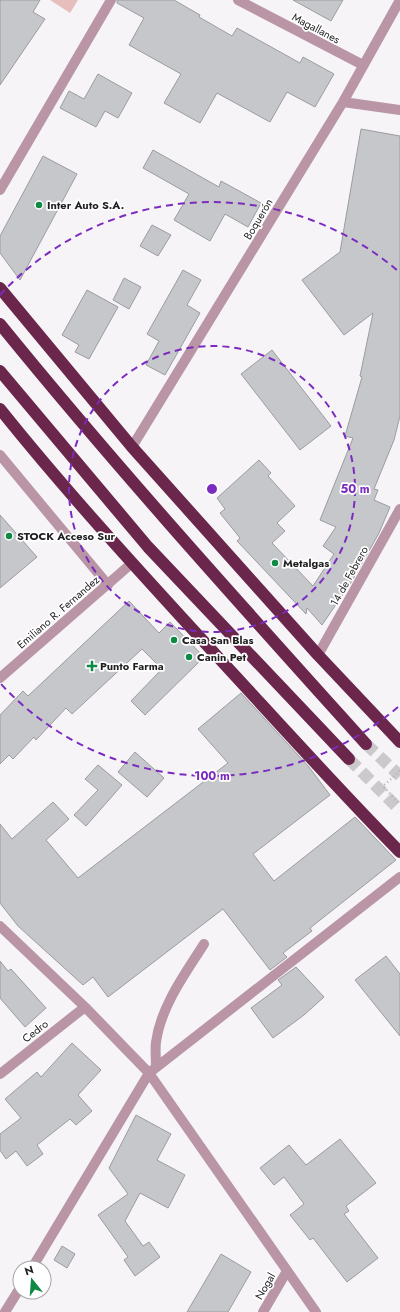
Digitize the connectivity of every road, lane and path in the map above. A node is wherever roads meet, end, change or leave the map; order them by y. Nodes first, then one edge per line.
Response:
1 (111, 0) edge
2 (238, 0) edge
3 (400, 0) edge
4 (363, 66) junction
5 (343, 102) junction
6 (400, 110) edge
7 (0, 190) edge
8 (0, 288) edge
9 (0, 324) edge
10 (0, 371) edge
11 (0, 409) edge
12 (132, 447) junction
13 (0, 455) edge
14 (400, 508) edge
15 (132, 564) junction
16 (108, 585) junction
17 (318, 655) junction
18 (0, 678) edge
19 (400, 742) edge
20 (366, 744) tunnel mouth
21 (350, 759) tunnel mouth
22 (400, 771) edge
23 (400, 805) edge
24 (400, 852) edge
25 (400, 876) edge
26 (0, 926) edge
27 (204, 944) dead end
28 (85, 1007) junction
29 (153, 1070) junction
30 (0, 1074) edge
31 (37, 1260) edge
32 (287, 1272) junction
33 (12, 1300) edge
34 (5, 1312) edge
35 (264, 1312) edge
36 (316, 1312) edge

1 - 7 street
2 - 4 street, Magallanes
3 - 4 street, Boquerón
4 - 5 street, Boquerón
5 - 6 street
5 - 12 street, Boquerón
8 - 12 highway
9 - 20 highway
10 - 21 highway
11 - 15 highway
12 - 17 highway
13 - 16 street
14 - 17 street, 14 de Febrero
15 - 16 street, Emiliano R. Fernandez
15 - 24 highway
16 - 18 street, Emiliano R. Fernandez
17 - 19 highway
22 - 23 path
25 - 29 street
26 - 28 street
27 - 29 street
28 - 29 street
28 - 30 street, Cedro
29 - 31 street
29 - 32 street
32 - 35 street, Nogal
32 - 36 street
33 - 34 street

